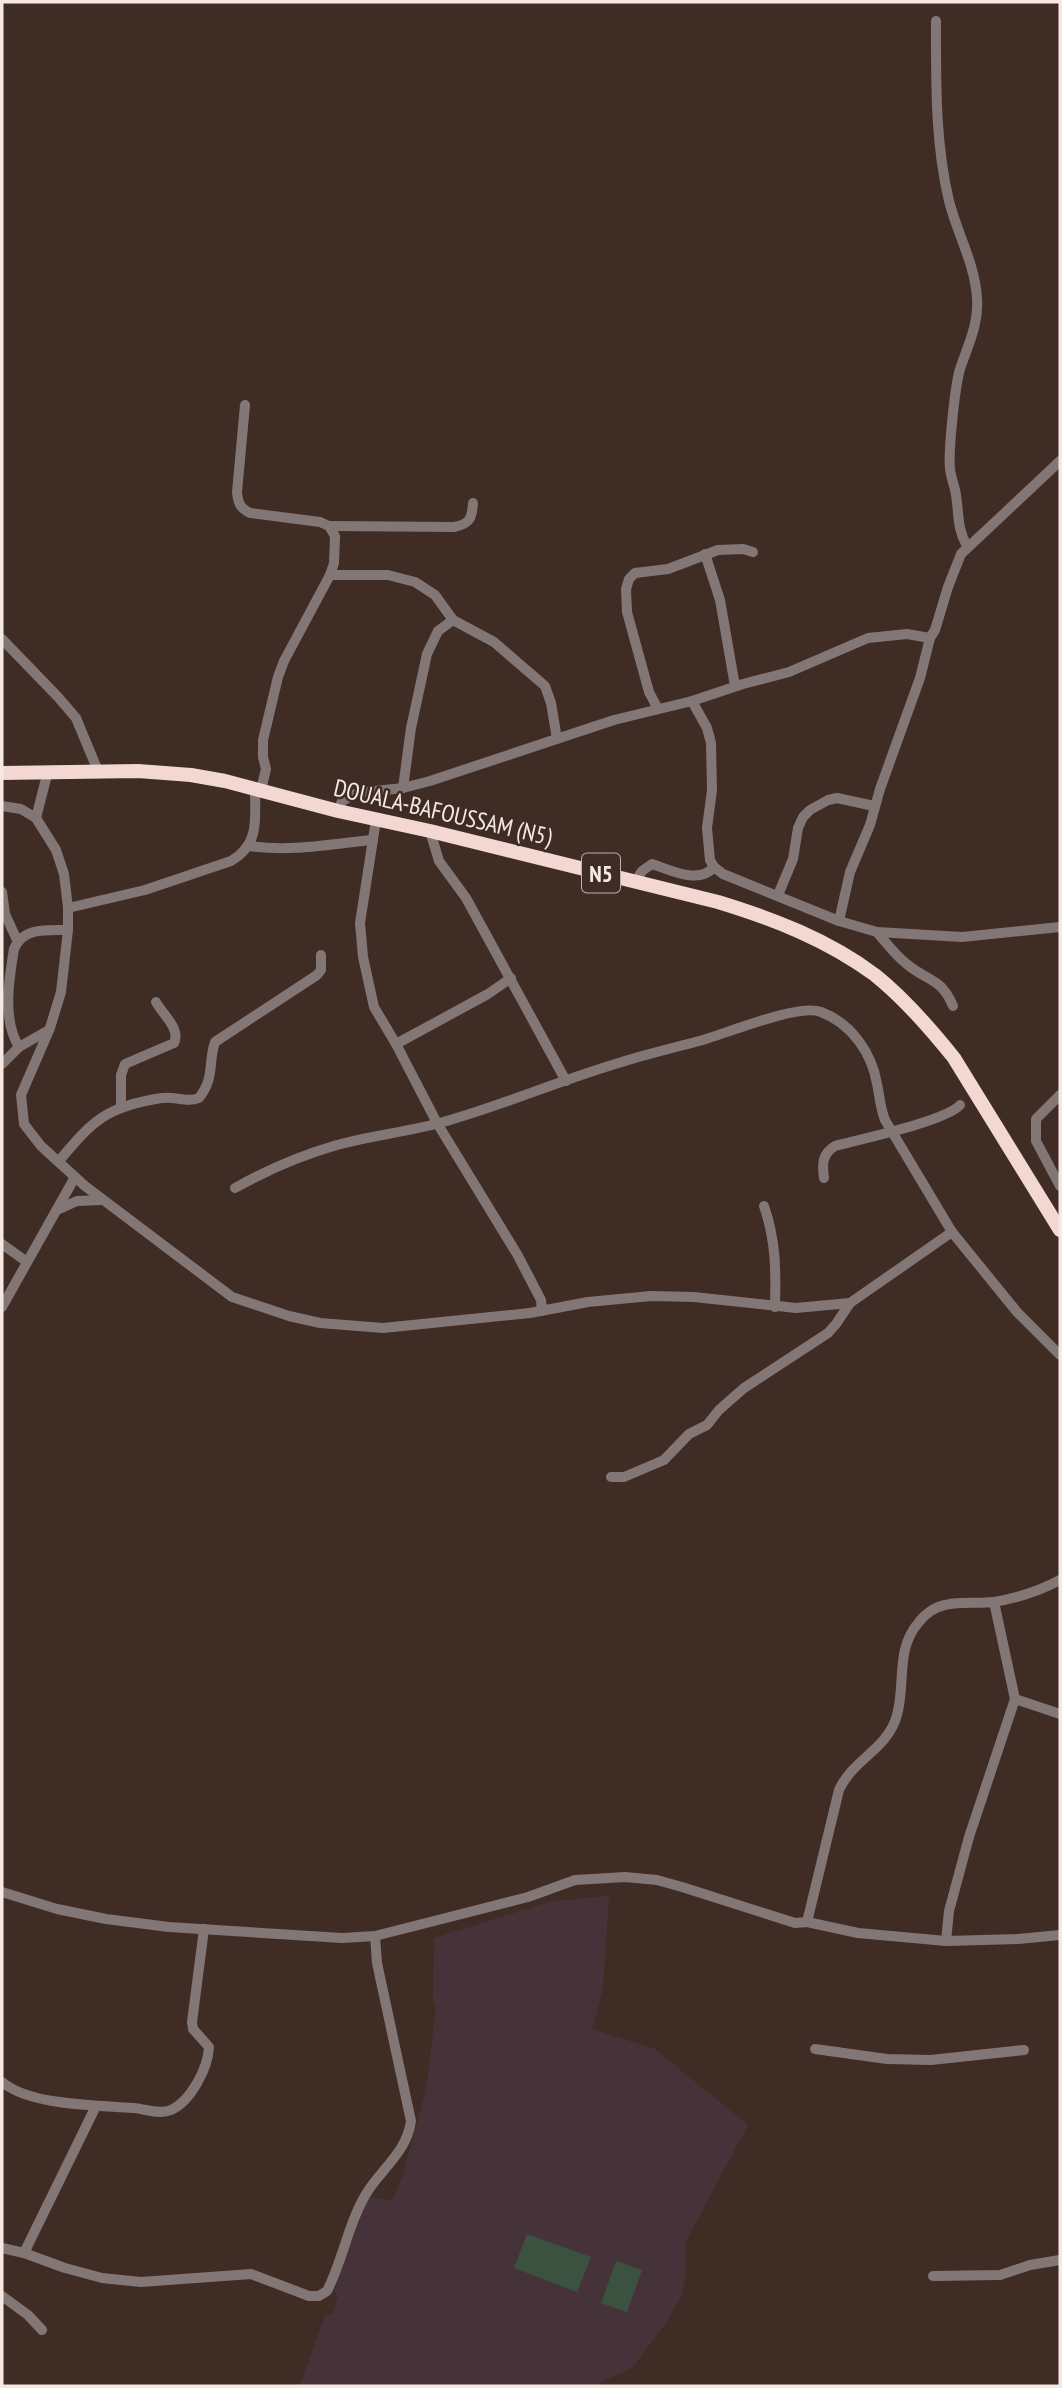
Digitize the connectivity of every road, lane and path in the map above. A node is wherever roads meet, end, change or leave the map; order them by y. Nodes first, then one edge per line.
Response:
1 (936, 21) dead end
2 (245, 405) dead end
3 (1060, 461) edge
4 (473, 503) dead end
5 (329, 526) junction
6 (967, 546) junction
7 (753, 552) dead end
8 (705, 554) junction
9 (330, 575) junction
10 (453, 620) junction
11 (930, 638) junction
12 (2, 639) edge
13 (734, 686) junction
14 (692, 701) junction
15 (658, 709) junction
16 (557, 739) junction
17 (48, 771) junction
18 (98, 771) junction
19 (2, 773) edge
20 (403, 788) junction
21 (258, 790) junction
22 (2, 806) edge
23 (874, 806) junction
24 (338, 811) junction
25 (36, 818) junction
26 (376, 820) junction
27 (430, 831) junction
28 (373, 840) junction
29 (248, 846) junction
30 (714, 867) junction
31 (635, 883) junction
32 (2, 892) edge
33 (778, 895) junction
34 (68, 908) junction
35 (839, 921) junction
36 (1060, 927) edge
37 (68, 930) junction
38 (877, 932) junction
39 (17, 940) junction
40 (321, 956) dead end
41 (511, 978) junction
42 (156, 1002) dead end
43 (953, 1006) dead end
44 (50, 1028) junction
45 (396, 1044) junction
46 (19, 1048) junction
47 (2, 1064) edge
48 (566, 1081) junction
49 (1060, 1095) edge
50 (960, 1105) dead end
51 (121, 1108) junction
52 (437, 1124) junction
53 (891, 1131) junction
54 (58, 1161) junction
55 (75, 1177) junction
56 (824, 1178) dead end
57 (1060, 1186) edge
58 (235, 1188) dead end
59 (103, 1200) junction
60 (764, 1206) dead end
61 (56, 1210) junction
62 (1060, 1230) edge
63 (952, 1231) junction
64 (2, 1244) edge
65 (27, 1262) junction
66 (850, 1303) junction
67 (2, 1307) edge
68 (775, 1307) junction
69 (542, 1311) junction
70 (1060, 1355) edge
71 (611, 1477) dead end
72 (1060, 1580) edge
73 (994, 1602) junction
74 (1015, 1699) junction
75 (1060, 1714) edge
76 (2, 1892) edge
77 (807, 1922) junction
78 (204, 1929) junction
79 (1060, 1935) edge
80 (375, 1936) junction
81 (946, 1941) junction
82 (815, 2049) dead end
83 (1024, 2050) dead end
84 (2, 2082) edge
85 (96, 2106) junction
86 (2, 2248) edge
87 (24, 2253) junction
88 (1060, 2260) edge
89 (933, 2276) dead end
90 (2, 2296) edge
91 (42, 2330) dead end

1 - 6 street
2 - 5 street
3 - 6 street
4 - 5 street
5 - 9 street
6 - 11 street
7 - 8 street
8 - 13 street
8 - 15 street
9 - 10 street
9 - 21 street
10 - 16 street
10 - 20 street
11 - 13 street
11 - 23 street
12 - 18 street
13 - 14 street
14 - 15 street
14 - 30 street
15 - 16 street
16 - 20 street
17 - 18 highway, DOUALA-BAFOUSSAM (N5) / N5
17 - 19 highway, DOUALA-BAFOUSSAM (N5) / N5
17 - 25 street
18 - 21 highway, DOUALA-BAFOUSSAM (N5) / N5
20 - 24 street
21 - 24 highway, DOUALA-BAFOUSSAM (N5) / N5
21 - 29 street
22 - 25 street
23 - 33 street
23 - 35 street
24 - 26 highway, DOUALA-BAFOUSSAM (N5) / N5
25 - 34 street
26 - 27 highway, DOUALA-BAFOUSSAM (N5) / N5
26 - 28 street
27 - 31 highway, DOUALA-BAFOUSSAM (N5) / N5
27 - 41 street
28 - 29 street
28 - 45 street
29 - 34 street
30 - 31 street
30 - 33 street
31 - 62 highway, DOUALA-BAFOUSSAM (N5) / N5
32 - 39 street
33 - 35 street
34 - 37 street
35 - 38 street
36 - 38 street
37 - 39 street
37 - 44 street
38 - 43 street
39 - 46 street
40 - 51 street
41 - 45 street
41 - 48 street
42 - 51 street
44 - 46 street
44 - 54 street
45 - 52 street
46 - 47 street
48 - 52 street
48 - 53 street
49 - 57 street
50 - 53 street
51 - 54 street
52 - 58 street
52 - 69 street
53 - 56 street
53 - 63 street
54 - 55 street
55 - 59 street
55 - 61 street
59 - 61 street
59 - 69 street
60 - 68 street
61 - 65 street
63 - 66 street
63 - 70 street
64 - 65 street
65 - 67 street
66 - 68 street
66 - 71 street
68 - 69 street
72 - 73 street
73 - 74 street
73 - 77 street
74 - 75 street
74 - 81 street
76 - 78 street
77 - 80 street
77 - 81 street
78 - 80 street
78 - 85 street
79 - 81 street
80 - 87 street
82 - 83 street
84 - 85 street
85 - 87 street
86 - 87 street
88 - 89 street
90 - 91 street

